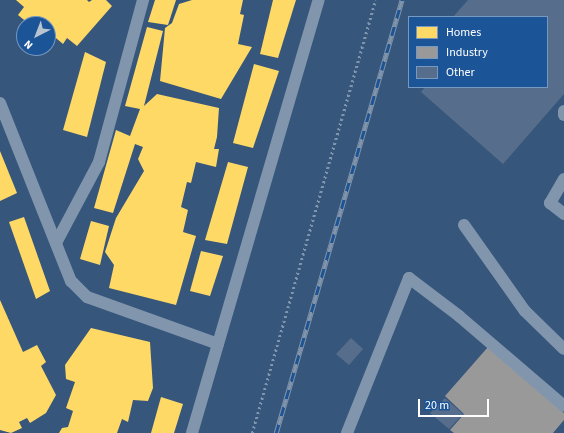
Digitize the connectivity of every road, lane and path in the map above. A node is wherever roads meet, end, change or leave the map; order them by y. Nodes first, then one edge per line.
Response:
1 (143, 0) edge
2 (319, 0) edge
3 (375, 0) edge
4 (0, 103) edge
5 (564, 111) edge
6 (564, 115) edge
7 (564, 179) edge
8 (564, 214) edge
9 (464, 225) dead end
10 (56, 243) junction
11 (218, 344) junction
12 (564, 349) edge
13 (564, 406) edge
14 (192, 433) edge
15 (252, 433) edge
16 (347, 433) edge

1 - 10 lane
2 - 11 lane
3 - 15 path
4 - 10 lane
5 - 6 lane
7 - 8 lane
9 - 12 lane
10 - 11 lane
11 - 14 lane
13 - 16 lane

